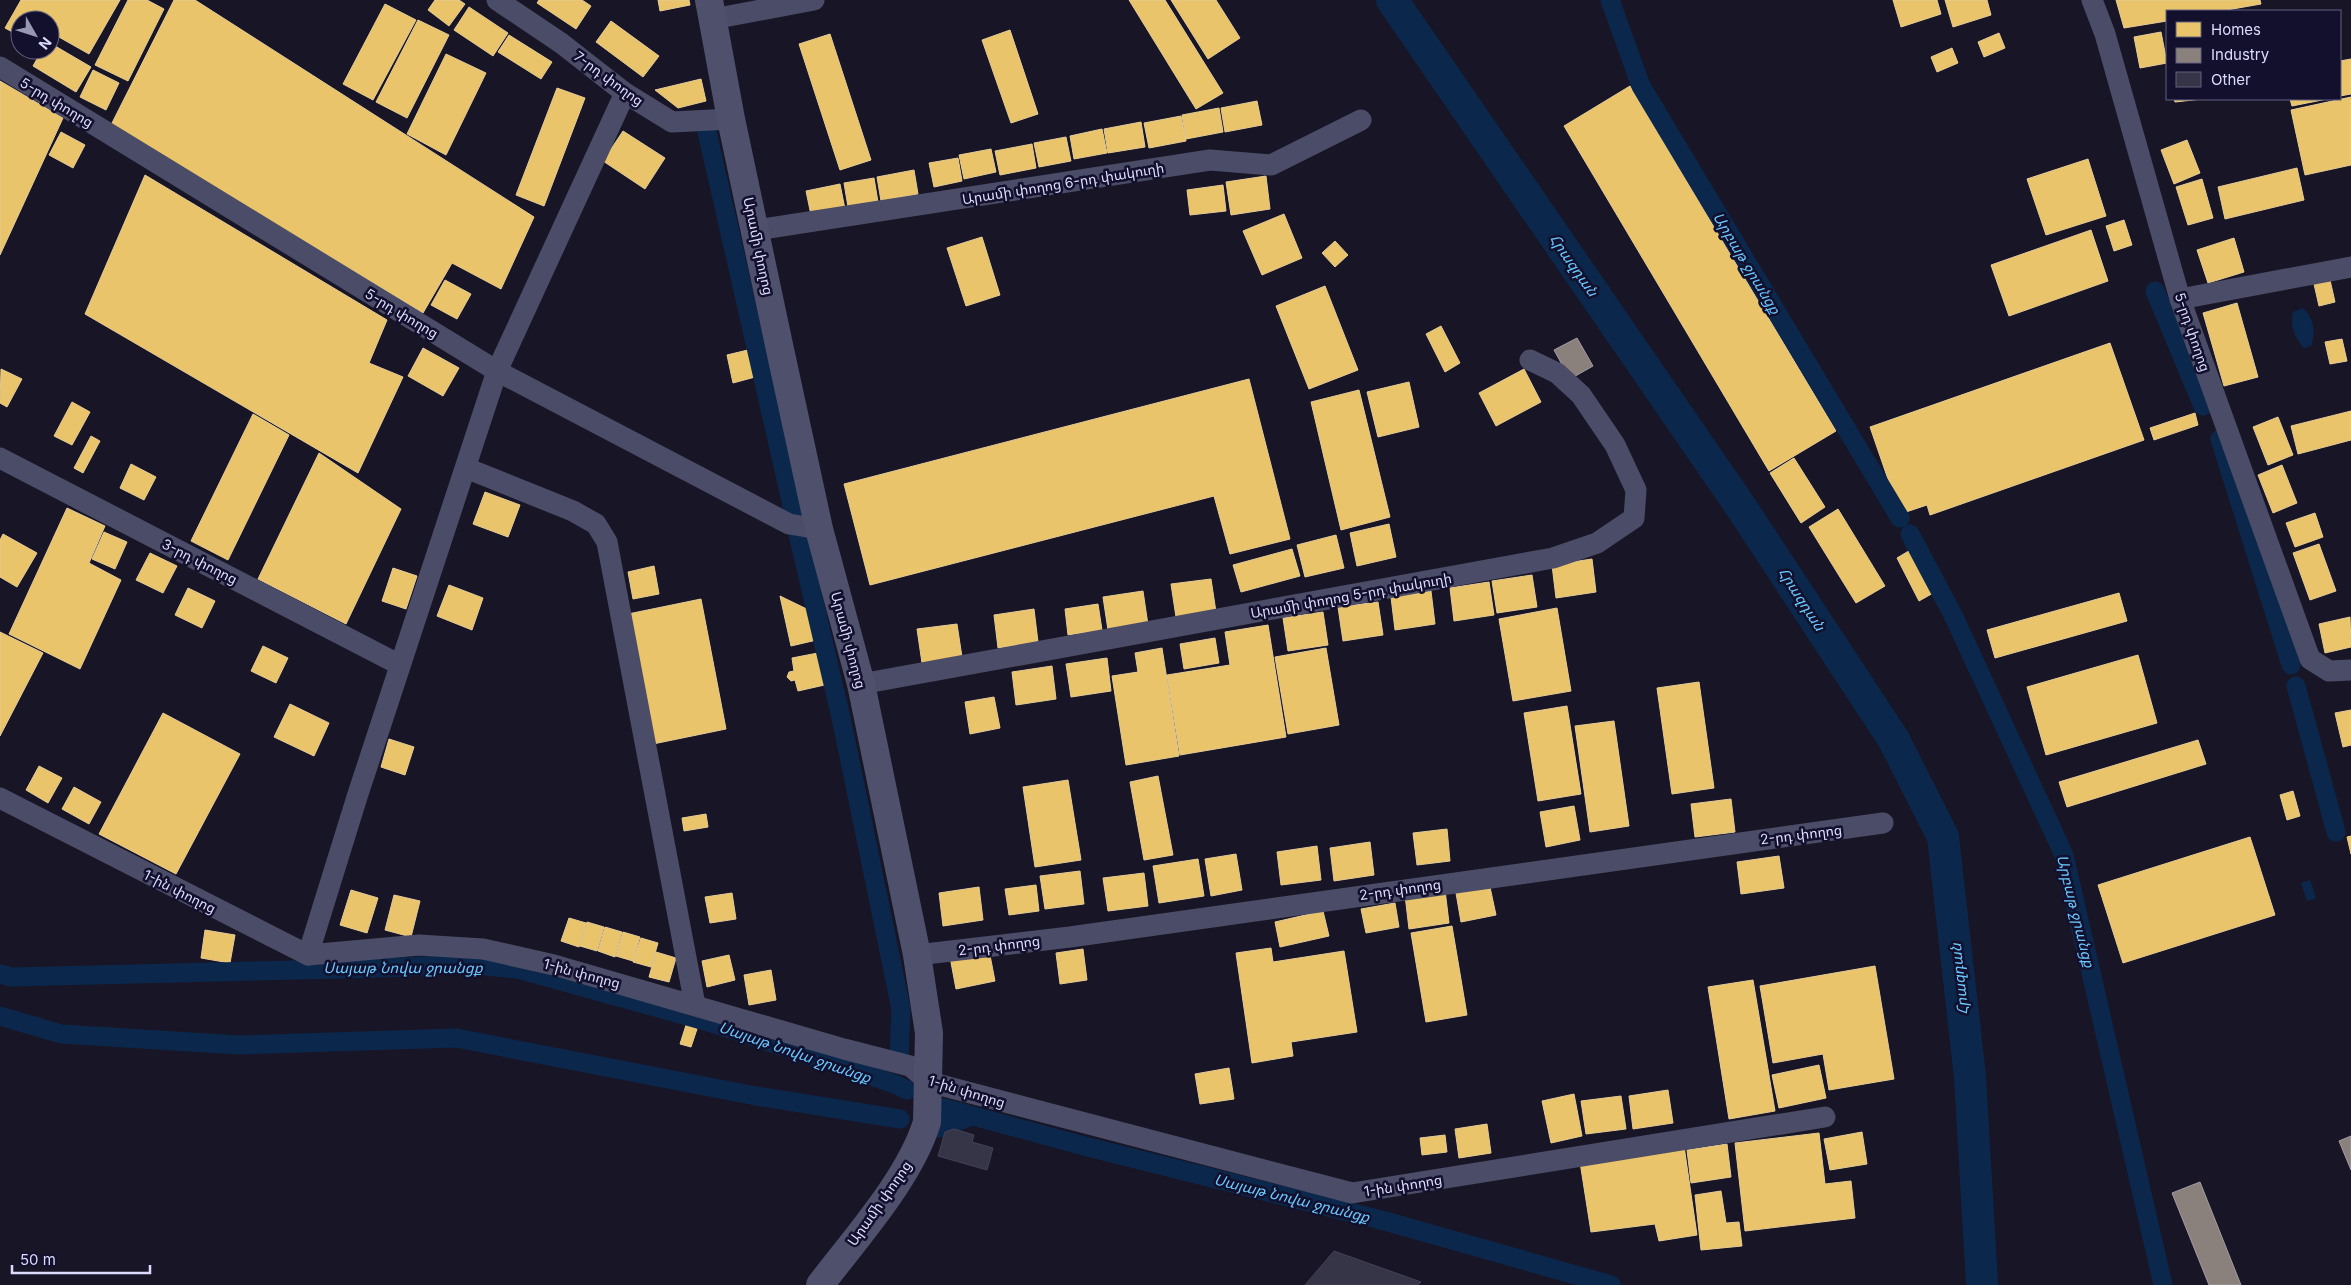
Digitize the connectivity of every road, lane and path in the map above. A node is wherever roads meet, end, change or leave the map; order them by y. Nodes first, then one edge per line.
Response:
1 (497, 0) edge
2 (814, 0) edge
3 (2092, 0) edge
4 (711, 9) edge
5 (0, 67) edge
6 (625, 93) junction
7 (731, 119) junction
8 (1361, 120) dead end
9 (756, 230) junction
10 (2351, 268) edge
11 (2180, 299) junction
12 (1530, 360) dead end
13 (496, 371) junction
14 (0, 458) edge
15 (466, 468) junction
16 (819, 529) junction
17 (400, 665) junction
18 (2351, 670) edge
19 (861, 684) junction
20 (0, 798) edge
21 (1883, 823) dead end
22 (308, 955) junction
23 (917, 955) junction
24 (695, 1005) junction
25 (928, 1082) junction
26 (1825, 1116) dead end
27 (820, 1285) edge

1 - 6 street, 7-րդ փողոց
2 - 4 street
3 - 11 street, 5-րդ փողոց
4 - 7 main road, Արամի փողոց
5 - 13 street, 5-րդ փողոց
6 - 7 street, 7-րդ փողոց
6 - 13 street
7 - 9 main road, Արամի փողոց
8 - 9 street, Արամի փողոց 6-րդ փակուղի
9 - 16 main road, Արամի փողոց
10 - 11 street
11 - 18 street, 5-րդ փողոց
12 - 19 street, Արամի փողոց 5-րդ փակուղի
13 - 15 street
13 - 16 street, 5-րդ փողոց
14 - 17 street, 3-րդ փողոց
15 - 17 street
15 - 24 street
16 - 19 main road, Արամի փողոց
17 - 22 street
19 - 23 main road, Արամի փողոց
20 - 22 street, 1-ին փողոց
21 - 23 street, 2-րդ փողոց
22 - 24 street, 1-ին փողոց
23 - 25 main road, Արամի փողոց
24 - 25 street, 1-ին փողոց
25 - 26 street, 1-ին փողոց
25 - 27 main road, Արամի փողոց

